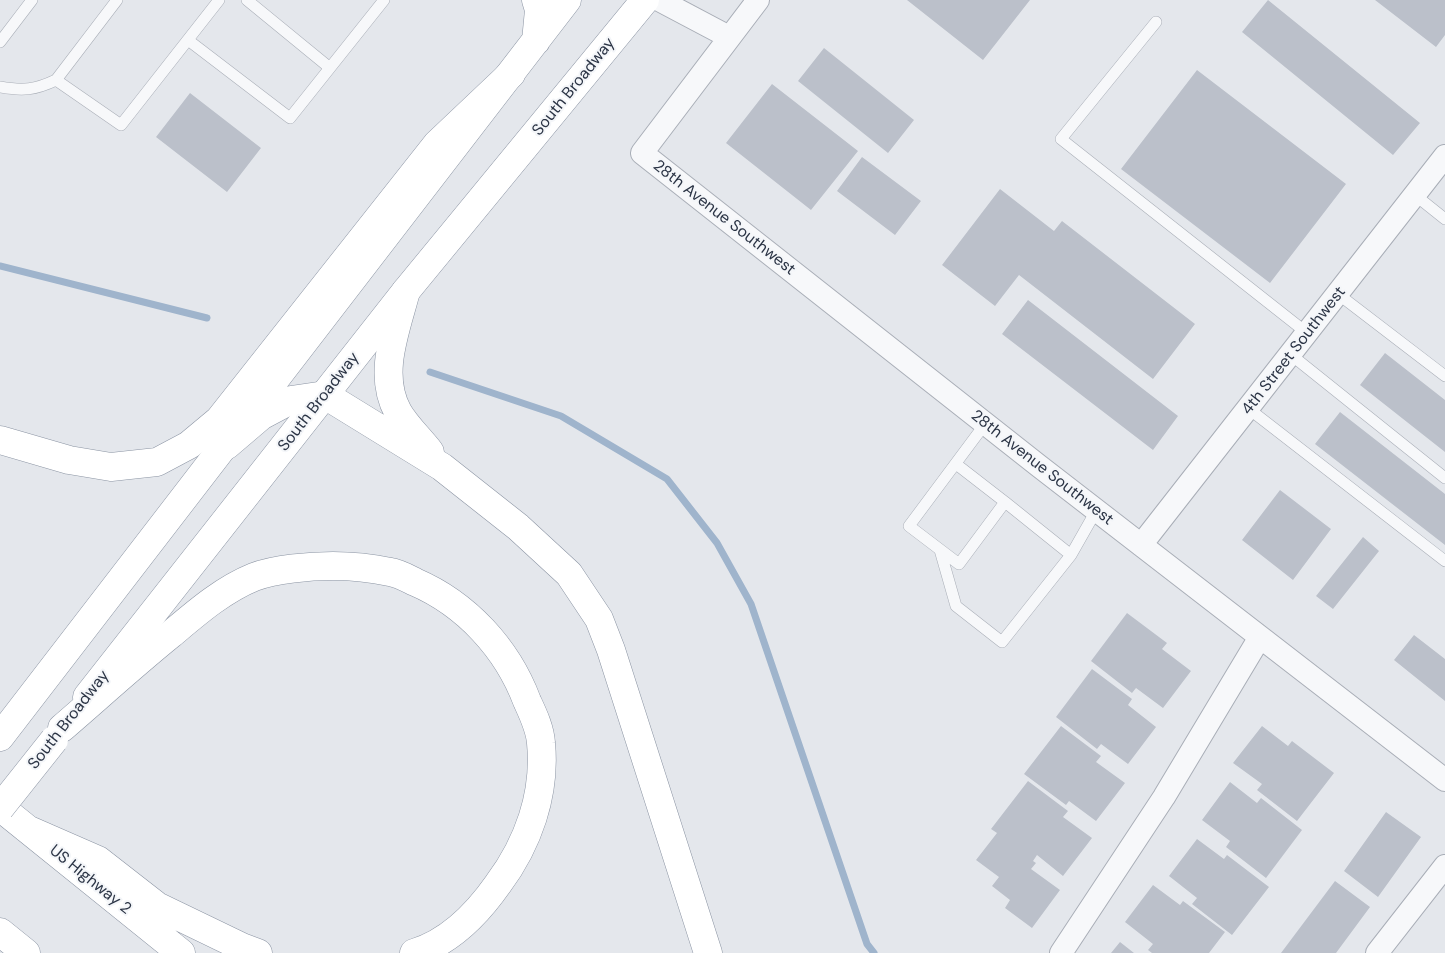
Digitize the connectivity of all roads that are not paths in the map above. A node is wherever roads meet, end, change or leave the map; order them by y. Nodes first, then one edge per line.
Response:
1 (32, 0) edge
2 (117, 0) edge
3 (248, 0) edge
4 (384, 0) edge
5 (536, 0) edge
6 (567, 0) edge
7 (645, 0) edge
8 (658, 0) edge
9 (758, 0) edge
10 (212, 2) edge
11 (1156, 22) dead end
12 (730, 37) junction
13 (188, 40) junction
14 (536, 41) junction
15 (0, 42) edge
16 (330, 68) junction
17 (511, 74) junction
18 (56, 80) junction
19 (0, 87) edge
20 (1445, 156) edge
21 (1415, 195) junction
22 (1445, 219) edge
23 (406, 291) junction
24 (1338, 294) junction
25 (1308, 333) junction
26 (1290, 354) junction
27 (1445, 376) edge
28 (325, 395) junction
29 (1249, 409) junction
30 (985, 424) junction
31 (0, 440) edge
32 (227, 445) junction
33 (956, 464) junction
34 (442, 467) junction
35 (1445, 478) edge
36 (1005, 502) junction
37 (1096, 511) junction
38 (1141, 545) junction
39 (940, 550) junction
40 (1071, 555) junction
41 (1445, 561) edge
42 (1260, 637) junction
43 (58, 734) junction
44 (0, 737) edge
45 (1445, 780) edge
46 (0, 808) edge
47 (27, 829) junction
48 (1445, 866) edge
49 (0, 932) edge
50 (26, 953) edge
51 (180, 953) edge
52 (258, 953) edge
53 (414, 953) edge
54 (708, 953) edge
55 (1061, 953) edge
56 (1377, 953) edge

1 - 15 lane
2 - 18 lane
3 - 16 lane
4 - 16 lane
5 - 14 highway
6 - 14 highway
7 - 23 highway, South Broadway
8 - 12 street
9 - 12 street
10 - 13 lane
11 - 25 lane
12 - 30 street, 28th Avenue Southwest
13 - 16 lane
13 - 18 lane
14 - 17 highway
17 - 31 highway
17 - 32 highway
18 - 19 lane
20 - 21 street, 4th Street Southwest
21 - 22 lane
21 - 24 street, 4th Street Southwest
23 - 28 highway, South Broadway
23 - 34 highway
24 - 25 street, 4th Street Southwest
24 - 27 lane
25 - 26 street, 4th Street Southwest
26 - 29 street, 4th Street Southwest
26 - 35 lane
28 - 32 highway
28 - 34 highway
28 - 43 highway, South Broadway
29 - 38 street, 4th Street Southwest
29 - 41 lane
30 - 33 lane
30 - 37 street, 28th Avenue Southwest
32 - 44 highway
33 - 36 lane
33 - 39 lane
34 - 54 highway
36 - 39 lane
36 - 40 lane
37 - 38 street, 28th Avenue Southwest
37 - 40 lane
38 - 42 street, 28th Avenue Southwest
39 - 40 lane
42 - 45 street, 28th Avenue Southwest
42 - 55 street
43 - 46 highway, South Broadway, bridge
43 - 53 highway
46 - 47 highway, US Highway 2
47 - 51 highway, US Highway 2
47 - 52 highway
48 - 56 street
49 - 50 highway

